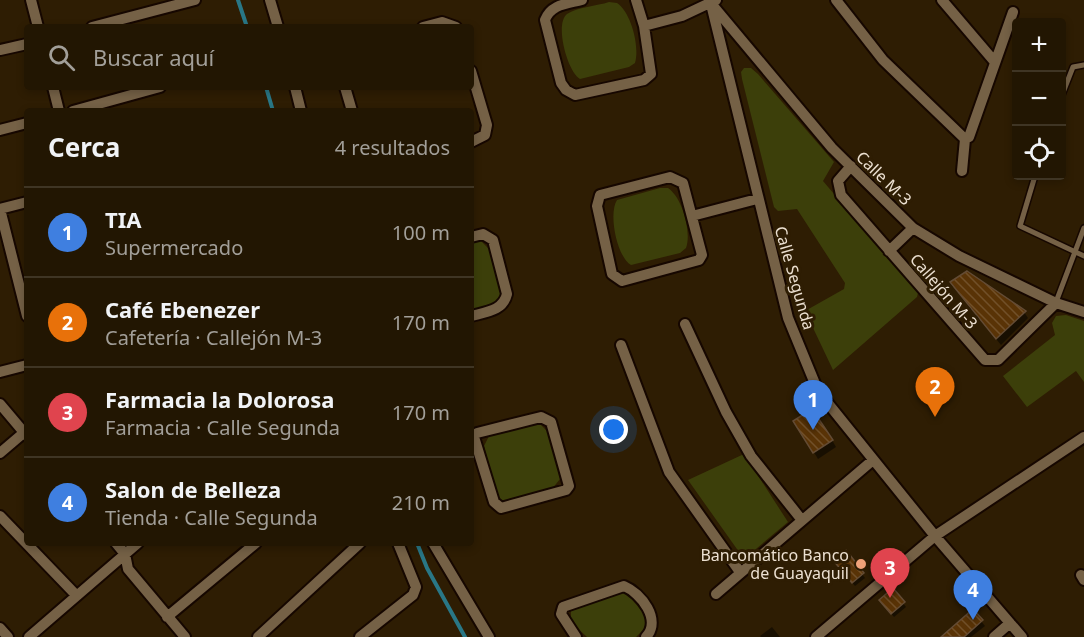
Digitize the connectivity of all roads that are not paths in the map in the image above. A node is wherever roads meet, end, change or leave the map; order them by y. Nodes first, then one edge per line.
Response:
1 (31, 0) edge
2 (195, 0) edge
3 (270, 0) edge
4 (582, 0) edge
5 (636, 0) edge
6 (836, 0) edge
7 (942, 0) edge
8 (713, 1) edge
9 (1013, 12) dead end
10 (37, 24) edge
11 (103, 24) edge
12 (277, 24) edge
13 (644, 26) junction
14 (24, 45) edge
15 (0, 50) edge
16 (994, 61) junction
17 (1084, 65) edge
18 (474, 81) edge
19 (1066, 85) edge
20 (54, 90) edge
21 (149, 90) edge
22 (296, 90) edge
23 (346, 90) edge
24 (58, 108) edge
25 (84, 108) edge
26 (301, 108) edge
27 (351, 108) edge
28 (24, 124) edge
29 (0, 130) edge
30 (964, 139) junction
31 (474, 140) edge
32 (851, 166) junction
33 (962, 171) dead end
34 (1034, 180) edge
35 (758, 198) junction
36 (24, 203) edge
37 (0, 209) edge
38 (692, 216) junction
39 (913, 228) junction
40 (1084, 228) edge
41 (474, 236) edge
42 (890, 251) junction
43 (1076, 254) junction
44 (1084, 256) edge
45 (1056, 303) junction
46 (24, 304) edge
47 (1084, 312) edge
48 (474, 315) edge
49 (685, 324) dead end
50 (621, 345) dead end
51 (24, 366) edge
52 (0, 372) edge
53 (0, 404) edge
54 (24, 431) edge
55 (24, 435) edge
56 (1084, 437) edge
57 (0, 453) edge
58 (873, 460) junction
59 (483, 472) junction
60 (474, 474) edge
61 (0, 516) edge
62 (801, 519) junction
63 (935, 536) junction
64 (24, 541) edge
65 (29, 546) edge
66 (118, 546) edge
67 (134, 546) edge
68 (252, 546) edge
69 (357, 546) edge
70 (399, 546) edge
71 (435, 546) edge
72 (125, 554) junction
73 (740, 572) junction
74 (716, 594) dead end
75 (76, 595) junction
76 (167, 617) junction
77 (1010, 623) junction
78 (0, 628) edge
79 (8, 637) edge
80 (29, 637) edge
81 (185, 637) edge
82 (258, 637) edge
83 (360, 637) edge
84 (489, 637) edge
85 (576, 637) edge
86 (646, 637) edge
87 (816, 637) edge
88 (994, 637) edge
89 (1022, 637) edge

1 - 10 street
2 - 11 street
3 - 12 street
4 - 13 street
5 - 13 street
6 - 30 street
7 - 16 street
8 - 13 street
8 - 32 street, Calle M-3
8 - 35 street, Calle Segunda
9 - 16 street
14 - 15 street
16 - 30 street
17 - 19 lane
18 - 31 street
20 - 24 street
21 - 25 street
22 - 26 street
23 - 27 street
28 - 29 street
30 - 33 street
32 - 39 street, Calle M-3
32 - 42 street, Callejón M-3
34 - 43 lane
35 - 38 street
35 - 58 street, Calle Segunda
36 - 37 street
37 - 46 street
38 - 38 street
39 - 42 street
39 - 45 street, Calle M-3
40 - 43 lane
41 - 48 street
42 - 45 street, Callejón M-3
43 - 44 lane
43 - 45 lane
45 - 47 street, Calle M-3
49 - 62 street
50 - 73 street
51 - 52 street
53 - 54 street
55 - 57 street
56 - 63 street
58 - 62 street
58 - 63 street, Calle Segunda
59 - 59 street
59 - 60 street
61 - 64 street
62 - 73 street
63 - 77 street, Calle Segunda
63 - 87 street
65 - 75 street
66 - 72 street
67 - 72 street
68 - 76 street
69 - 82 street
70 - 83 street
71 - 84 street
72 - 75 street
72 - 76 street
73 - 74 street
75 - 80 street
76 - 81 street
77 - 88 street
77 - 89 street, Calle Segunda
78 - 79 street
85 - 86 street

